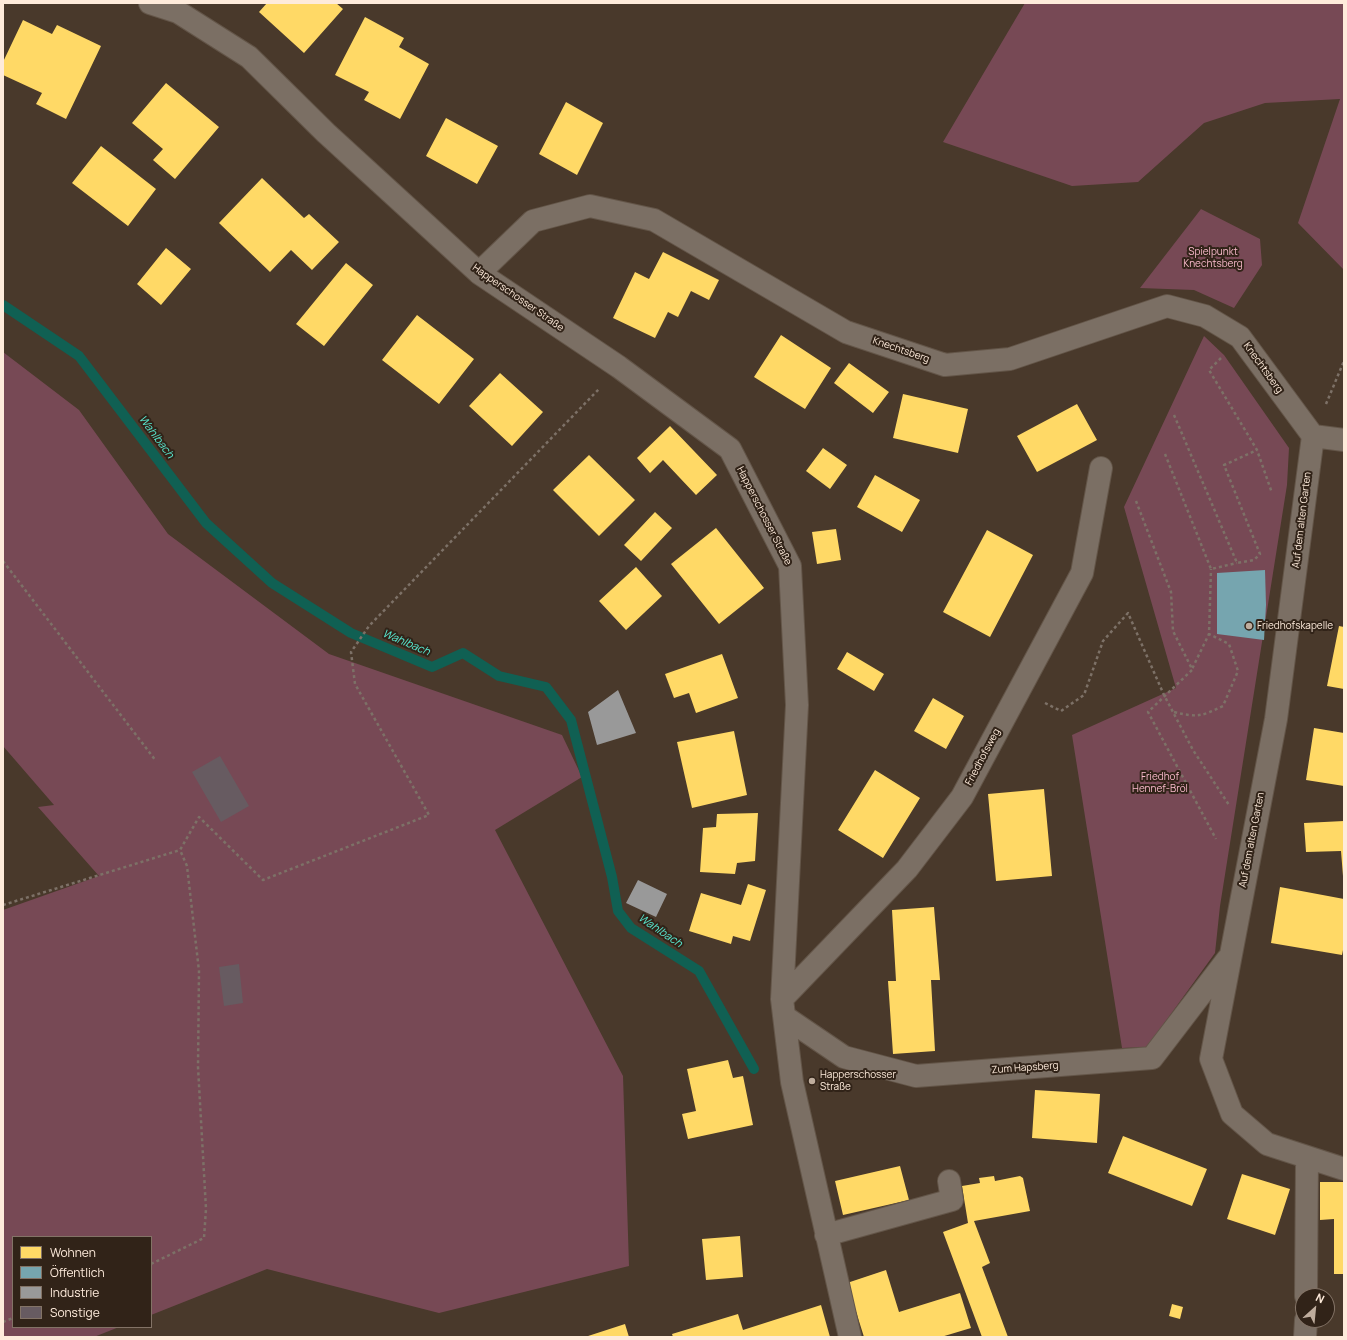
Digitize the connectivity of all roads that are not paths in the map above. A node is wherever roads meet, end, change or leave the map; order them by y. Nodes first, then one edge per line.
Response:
1 (150, 3) edge
2 (479, 273) junction
3 (1313, 436) junction
4 (1344, 440) edge
5 (1102, 468) dead end
6 (1229, 957) junction
7 (783, 1008) junction
8 (1307, 1157) junction
9 (1344, 1169) edge
10 (949, 1182) dead end
11 (826, 1235) junction
12 (1306, 1288) edge
13 (850, 1337) edge

1 - 2 street, Happerschosser Straße
2 - 3 street, Knechtsberg
2 - 7 street, Happerschosser Straße
3 - 4 street
3 - 6 street, Auf dem alten Garten
5 - 7 street, Friedhofsweg
6 - 7 street, Zum Hapsberg
6 - 8 street, Auf dem alten Garten
7 - 11 street, Happerschosser Straße
8 - 9 street, Auf dem alten Garten
8 - 12 street
10 - 11 street
11 - 13 street, Happerschosser Straße

